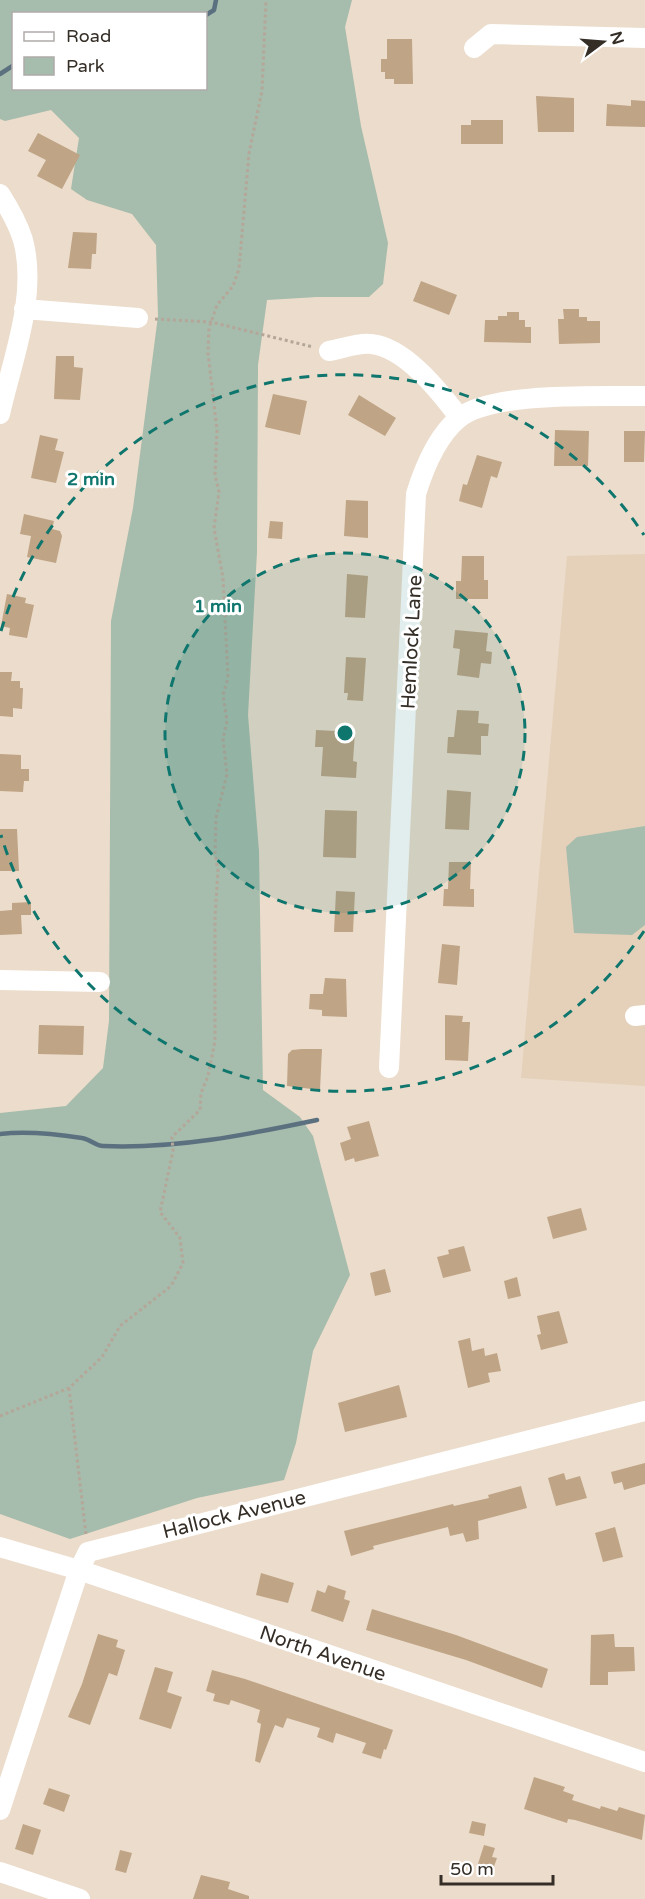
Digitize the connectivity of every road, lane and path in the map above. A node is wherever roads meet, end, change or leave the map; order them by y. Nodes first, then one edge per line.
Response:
1 (266, 0) edge
2 (645, 38) edge
3 (474, 48) dead end
4 (0, 194) edge
5 (24, 309) junction
6 (138, 318) joint
7 (211, 322) junction
8 (329, 351) joint
9 (645, 396) edge
10 (0, 414) edge
11 (459, 417) junction
12 (0, 980) edge
13 (100, 982) dead end
14 (389, 1068) dead end
15 (69, 1388) junction
16 (645, 1411) edge
17 (0, 1416) edge
18 (0, 1547) edge
19 (88, 1552) junction
20 (79, 1570) junction
21 (645, 1762) edge
22 (0, 1810) edge
23 (0, 1872) edge
24 (80, 1899) edge

1 - 7 path
2 - 3 street
4 - 5 street
5 - 6 street
5 - 10 street
6 - 7 path
7 - 8 path
7 - 15 path
8 - 11 street
9 - 11 street, Hemlock Lane
11 - 14 street, Hemlock Lane
12 - 13 street
15 - 17 path
15 - 19 path
16 - 19 street, Hallock Avenue
18 - 20 street, North Avenue
19 - 20 street
20 - 21 street, North Avenue
20 - 22 street
23 - 24 street

